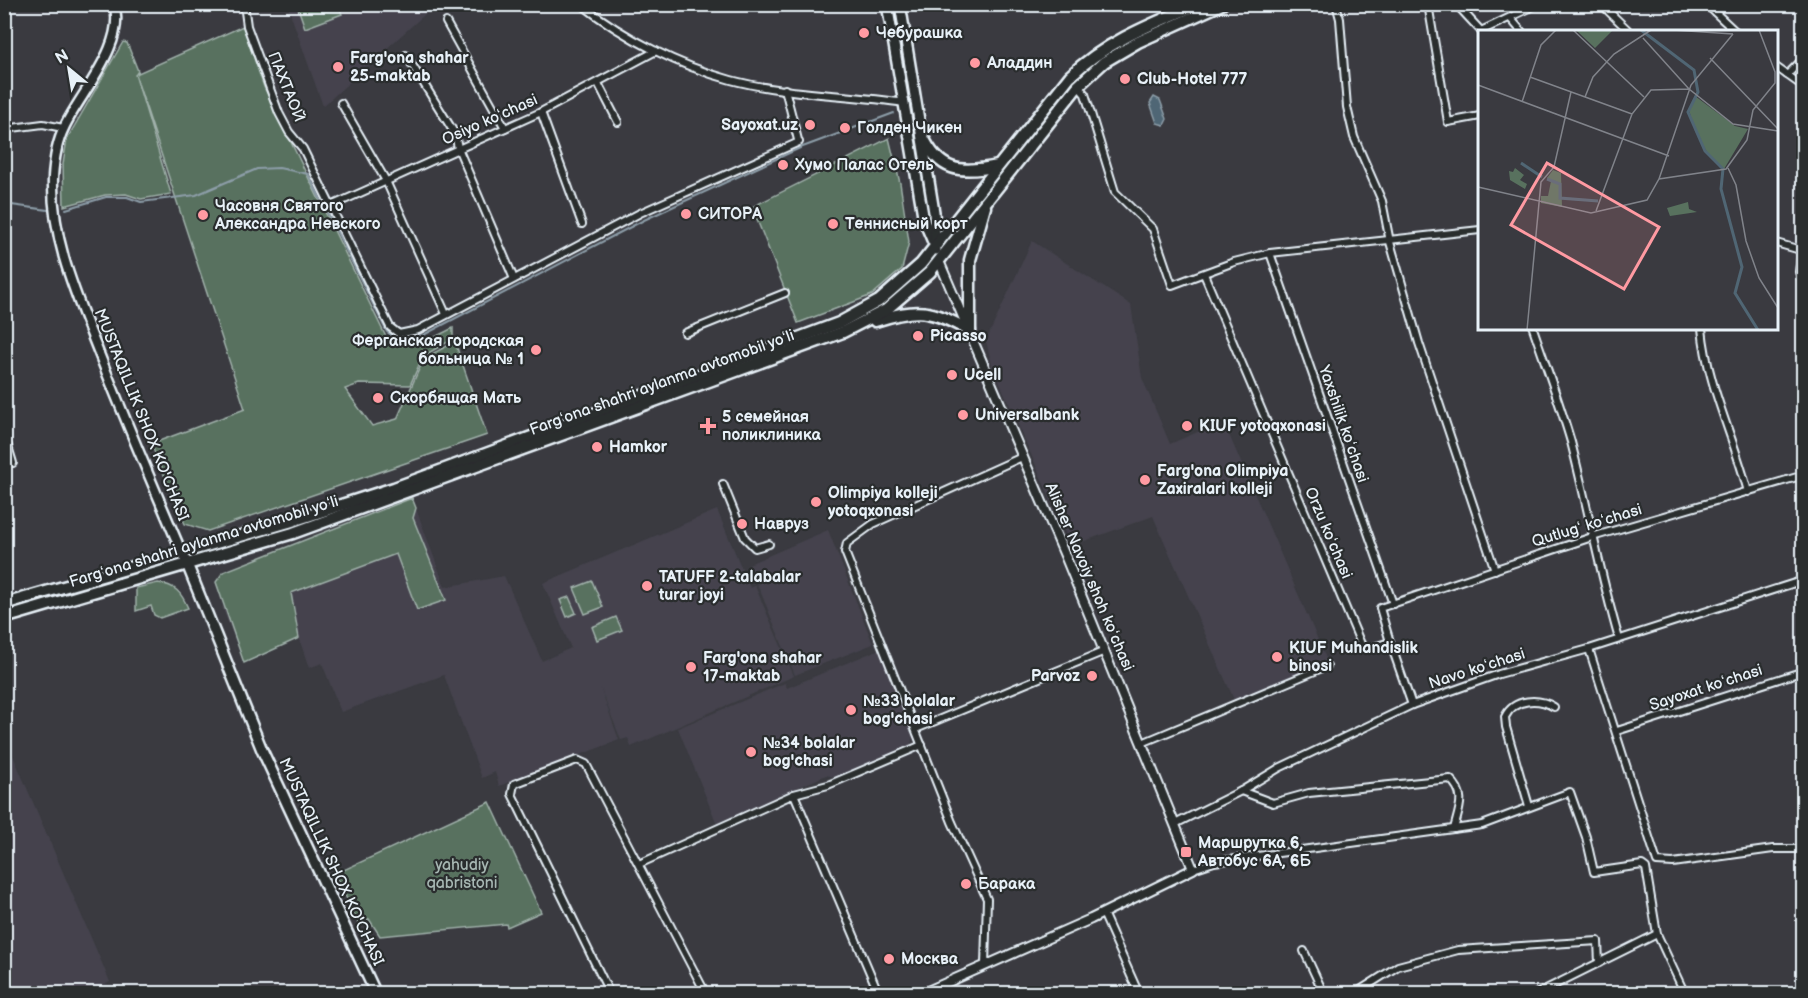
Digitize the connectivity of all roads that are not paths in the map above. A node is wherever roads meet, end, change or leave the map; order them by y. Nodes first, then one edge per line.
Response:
1 (114, 4) edge
2 (244, 4) edge
3 (581, 4) edge
4 (887, 4) edge
5 (900, 4) edge
6 (1199, 4) edge
7 (1222, 4) edge
8 (1336, 4) edge
9 (1428, 4) edge
10 (1456, 4) edge
11 (1538, 4) edge
12 (1601, 4) edge
13 (1706, 4) edge
14 (1511, 19) junction
15 (446, 22) dead end
16 (1481, 30) edge
17 (1484, 30) edge
18 (1520, 30) edge
19 (1628, 30) edge
20 (1734, 30) edge
21 (656, 51) junction
22 (406, 56) dead end
23 (1803, 58) edge
24 (1778, 68) edge
25 (1787, 75) junction
26 (598, 83) junction
27 (1078, 86) junction
28 (1803, 87) edge
29 (785, 89) junction
30 (341, 103) dead end
31 (903, 103) junction
32 (542, 112) junction
33 (1478, 116) edge
34 (618, 122) dead end
35 (63, 128) junction
36 (505, 128) junction
37 (4, 129) edge
38 (922, 135) junction
39 (458, 148) junction
40 (998, 166) junction
41 (386, 181) junction
42 (988, 198) junction
43 (331, 206) junction
44 (582, 224) dead end
45 (1478, 230) edge
46 (1390, 242) junction
47 (1778, 244) edge
48 (935, 247) junction
49 (1803, 251) edge
50 (1270, 253) junction
51 (939, 261) junction
52 (1204, 274) junction
53 (514, 279) junction
54 (1803, 285) edge
55 (785, 293) dead end
56 (446, 314) junction
57 (1534, 330) edge
58 (1702, 330) edge
59 (970, 331) junction
60 (843, 332) junction
61 (685, 333) dead end
62 (4, 433) edge
63 (1022, 457) junction
64 (13, 463) dead end
65 (1803, 475) edge
66 (723, 484) dead end
67 (1748, 492) junction
68 (1592, 537) junction
69 (769, 544) dead end
70 (182, 553) junction
71 (188, 565) junction
72 (1495, 570) junction
73 (1803, 580) edge
74 (4, 604) edge
75 (1393, 604) junction
76 (4, 618) edge
77 (1619, 639) junction
78 (1390, 642) junction
79 (1589, 649) junction
80 (1105, 651) junction
81 (1328, 666) dead end
82 (1803, 670) edge
83 (1412, 705) junction
84 (1554, 707) dead end
85 (916, 729) junction
86 (1617, 731) junction
87 (1142, 743) junction
88 (922, 745) junction
89 (1241, 791) junction
90 (794, 794) junction
91 (1529, 806) junction
92 (1175, 824) junction
93 (1454, 829) junction
94 (1803, 849) edge
95 (639, 864) junction
96 (1193, 869) junction
97 (1102, 913) junction
98 (1657, 934) junction
99 (1304, 951) dead end
100 (1599, 963) junction
101 (985, 965) junction
102 (376, 993) edge
103 (610, 993) edge
104 (706, 993) edge
105 (879, 993) edge
106 (921, 993) edge
107 (1139, 993) edge
108 (1324, 993) edge
109 (1354, 993) edge
110 (1536, 993) edge
111 (1685, 993) edge

1 - 35 main road, MUSTAQILLIK SHOX KO'CHASI
2 - 43 street, ПАХТАОЙ
3 - 21 street
4 - 31 main road
5 - 38 main road, Alisher Navoiy shoh koʻchasi
6 - 40 highway, Fargʻona shahri aylanma avtomobil yoʻli
7 - 27 highway, Fargʻona shahri aylanma avtomobil yoʻli
8 - 46 street
9 - 33 street
10 - 16 street
11 - 14 street
12 - 19 street
13 - 20 street
14 - 17 street
14 - 18 street
15 - 36 street
21 - 26 street, Osiyo koʻchasi
21 - 29 street
22 - 39 street
23 - 25 street
24 - 25 street
25 - 28 street
26 - 32 street, Osiyo koʻchasi
26 - 34 street
27 - 42 highway, Fargʻona shahri aylanma avtomobil yoʻli
27 - 52 street
29 - 31 street
29 - 53 street
30 - 41 street
31 - 48 main road
32 - 36 street, Osiyo koʻchasi
32 - 44 street
35 - 37 street
35 - 70 main road, MUSTAQILLIK SHOX KO'CHASI
36 - 39 street, Osiyo koʻchasi
38 - 40 highway
38 - 48 main road, Alisher Navoiy shoh koʻchasi
39 - 41 street, Osiyo koʻchasi
39 - 53 street
40 - 48 highway, Fargʻona shahri aylanma avtomobil yoʻli
41 - 43 street, Osiyo koʻchasi
41 - 56 street
42 - 51 highway, Fargʻona shahri aylanma avtomobil yoʻli
42 - 59 highway
43 - 56 street, ПАХТАОЙ
45 - 46 street
46 - 50 street
46 - 72 street
47 - 49 street
48 - 51 main road, Alisher Navoiy shoh koʻchasi
48 - 70 highway, Fargʻona shahri aylanma avtomobil yoʻli
49 - 54 street
50 - 52 street
50 - 75 street, Yaxshilik koʻchasi
51 - 59 street, Alisher Navoiy shoh koʻchasi
51 - 60 highway, Fargʻona shahri aylanma avtomobil yoʻli
52 - 78 street, Orzu koʻchasi
53 - 56 street
55 - 61 street
57 - 68 street
58 - 67 street
59 - 60 highway
59 - 63 street, Alisher Navoiy shoh koʻchasi
60 - 71 highway, Fargʻona shahri aylanma avtomobil yoʻli
62 - 64 street
63 - 80 street, Alisher Navoiy shoh koʻchasi
63 - 85 street
65 - 67 street, Qutlugʻ koʻchasi
66 - 69 street
67 - 68 street, Qutlugʻ koʻchasi
68 - 72 street, Qutlugʻ koʻchasi
68 - 77 street
70 - 71 main road, MUSTAQILLIK SHOX KO'CHASI
70 - 74 highway, Fargʻona shahri aylanma avtomobil yoʻli
71 - 76 highway, Fargʻona shahri aylanma avtomobil yoʻli
71 - 102 main road, MUSTAQILLIK SHOX KO'CHASI
72 - 75 street, Qutlugʻ koʻchasi
73 - 77 street, Navo koʻchasi
75 - 78 street, Qutlugʻ koʻchasi
77 - 79 street, Navo koʻchasi
78 - 83 street
79 - 83 street, Navo koʻchasi
79 - 86 street
80 - 85 street
80 - 87 street, Alisher Navoiy shoh koʻchasi
81 - 87 street
82 - 86 street, Sayoxat koʻchasi
83 - 89 street, Navo koʻchasi
84 - 91 street
85 - 88 street
86 - 94 street
87 - 92 street, Alisher Navoiy shoh koʻchasi
88 - 90 street
88 - 101 street
89 - 92 street, Navo koʻchasi
89 - 93 street
90 - 95 street
90 - 105 street
91 - 93 street
91 - 98 street
92 - 96 street, Alisher Navoiy shoh koʻchasi
93 - 96 street
95 - 103 street
95 - 104 street
96 - 97 street
97 - 101 street
97 - 107 street
98 - 100 street
98 - 111 street
99 - 108 street
100 - 109 street
100 - 110 street
101 - 106 street

